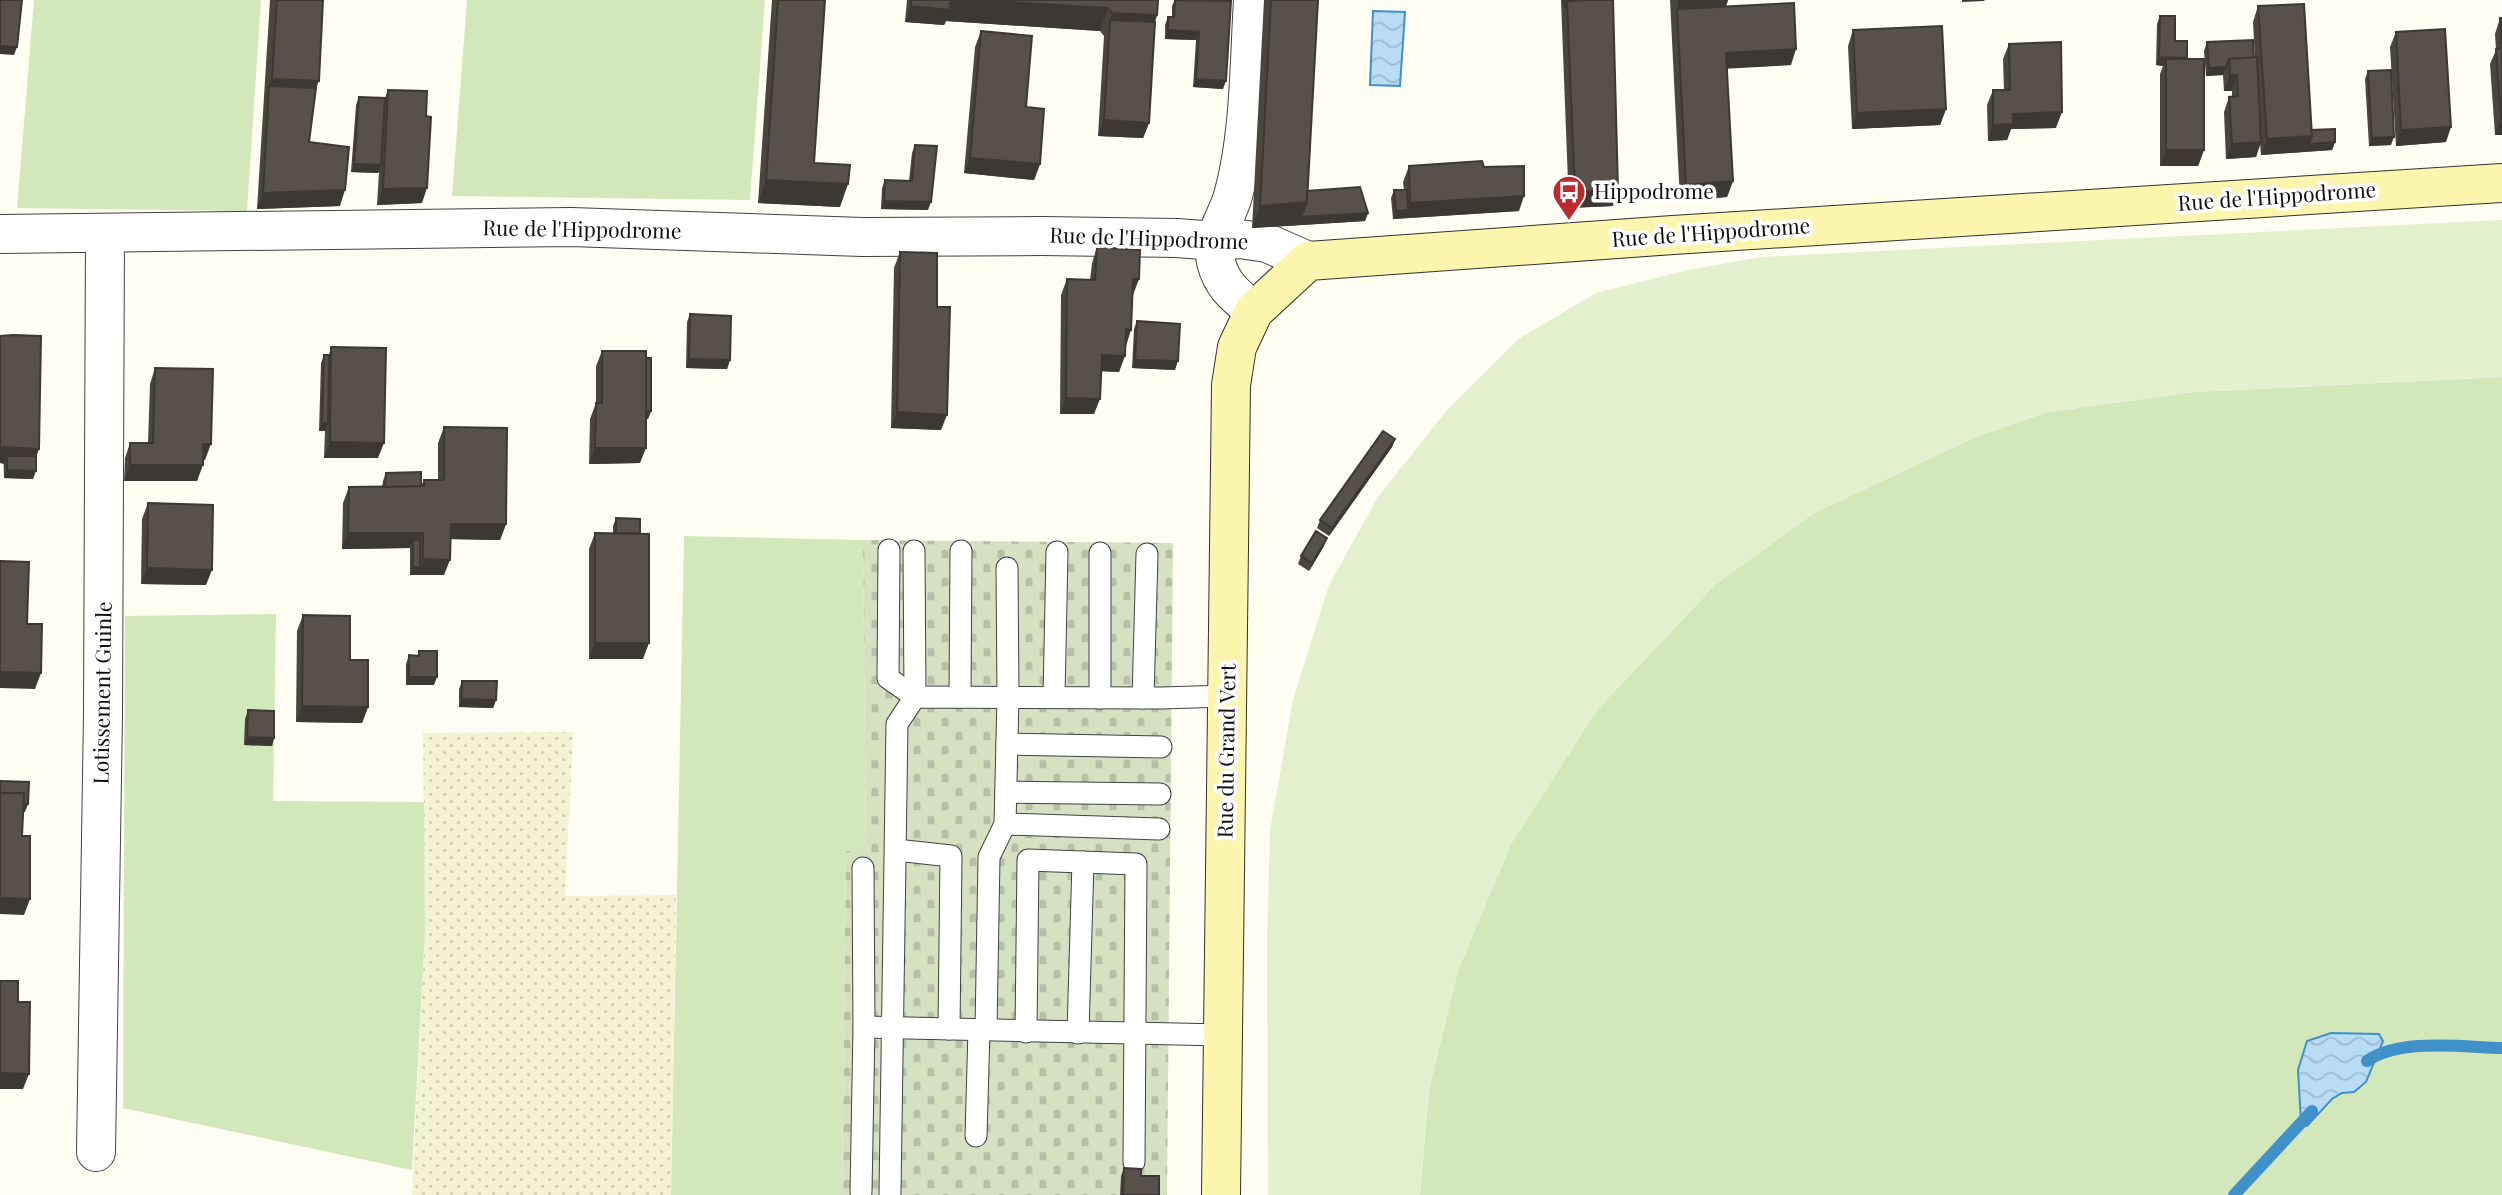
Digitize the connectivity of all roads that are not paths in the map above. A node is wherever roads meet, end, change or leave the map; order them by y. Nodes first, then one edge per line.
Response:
1 (1254, 0) edge
2 (2502, 183) edge
3 (0, 234) edge
4 (105, 234) junction
5 (1214, 242) junction
6 (1308, 261) junction
7 (1254, 311) junction
8 (889, 550) dead end
9 (914, 551) dead end
10 (961, 551) dead end
11 (1057, 552) dead end
12 (1101, 553) dead end
13 (1147, 554) dead end
14 (1007, 568) dead end
15 (1008, 696) junction
16 (1228, 696) junction
17 (915, 697) junction
18 (960, 697) junction
19 (1054, 697) junction
20 (1100, 698) junction
21 (1143, 698) junction
22 (1007, 744) junction
23 (1161, 747) dead end
24 (1006, 792) junction
25 (1160, 794) dead end
26 (1005, 824) junction
27 (1159, 829) dead end
28 (896, 849) junction
29 (951, 856) junction
30 (989, 857) junction
31 (1083, 862) junction
32 (863, 868) dead end
33 (864, 1027) junction
34 (894, 1028) junction
35 (949, 1029) junction
36 (983, 1030) junction
37 (1026, 1032) junction
38 (1078, 1033) junction
39 (1135, 1035) junction
40 (1223, 1035) junction
41 (976, 1136) dead end
42 (96, 1152) dead end
43 (1134, 1162) dead end
44 (861, 1192) dead end
45 (890, 1192) dead end
46 (1221, 1195) edge

1 - 5 street
2 - 6 main road, Rue de l'Hippodrome
3 - 4 street, Rue de l'Hippodrome
4 - 5 street, Rue de l'Hippodrome
4 - 42 street, Lotissement Guinle
5 - 6 street, Rue de l'Hippodrome
5 - 7 street
6 - 7 main road, Rue du Grand Vert
7 - 16 main road, Rue du Grand Vert
8 - 17 lane
9 - 17 lane
10 - 18 lane
11 - 19 lane
12 - 20 lane
13 - 21 lane
14 - 15 lane
15 - 18 lane
15 - 19 lane
15 - 22 lane
16 - 21 lane
16 - 40 main road, Rue du Grand Vert
17 - 18 lane
17 - 28 lane
19 - 20 lane
20 - 21 lane
22 - 23 lane
22 - 24 lane
24 - 25 lane
24 - 26 lane
26 - 27 lane
26 - 30 lane
28 - 29 lane
28 - 34 lane
29 - 30 lane
29 - 35 lane
30 - 36 lane
31 - 37 lane
31 - 38 lane
31 - 39 lane
32 - 33 lane
33 - 34 lane
33 - 44 lane
34 - 35 lane
34 - 45 lane
35 - 36 lane
36 - 37 lane
36 - 41 lane
37 - 38 lane
38 - 39 lane
39 - 40 lane
39 - 43 lane
40 - 46 main road, Rue du Grand Vert

